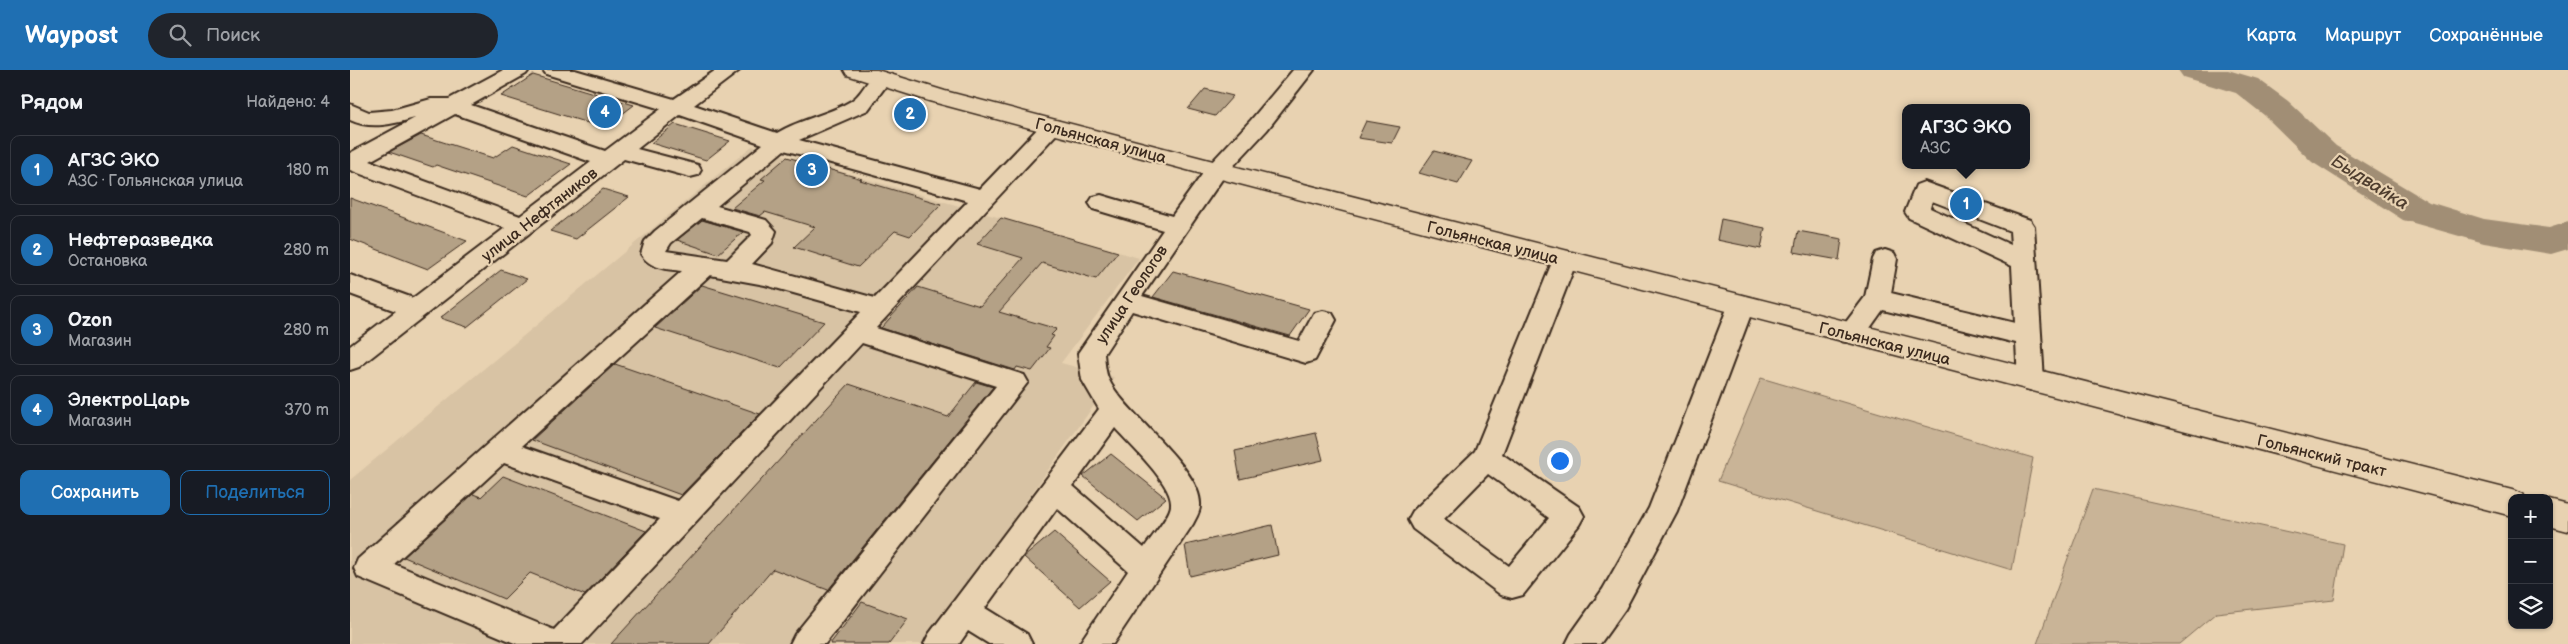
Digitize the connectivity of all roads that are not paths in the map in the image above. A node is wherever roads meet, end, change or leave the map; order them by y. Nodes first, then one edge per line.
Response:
1 (519, 70) edge
2 (553, 70) edge
3 (730, 70) edge
4 (855, 70) edge
5 (1304, 70) edge
6 (881, 79) junction
7 (453, 106) junction
8 (677, 107) junction
9 (350, 111) edge
10 (1052, 127) junction
11 (780, 142) junction
12 (614, 156) junction
13 (350, 162) edge
14 (690, 170) dead end
15 (1216, 170) junction
16 (985, 198) junction
17 (1102, 203) dead end
18 (697, 208) junction
19 (524, 226) junction
20 (1178, 226) junction
21 (1885, 259) dead end
22 (1565, 260) junction
23 (2024, 261) dead end
24 (705, 265) junction
25 (733, 270) junction
26 (350, 284) edge
27 (1877, 299) junction
28 (1126, 300) junction
29 (1741, 306) junction
30 (879, 308) junction
31 (416, 309) junction
32 (1323, 320) dead end
33 (857, 332) junction
34 (1850, 334) junction
35 (2028, 336) junction
36 (350, 360) edge
37 (2030, 380) junction
38 (2133, 407) joint
39 (1114, 409) junction
40 (500, 450) junction
41 (1486, 458) junction
42 (1055, 488) junction
43 (2508, 502) edge
44 (2553, 514) edge
45 (683, 515) junction
46 (2568, 518) edge
47 (1145, 567) junction
48 (964, 610) junction
49 (553, 644) edge
50 (561, 644) edge
51 (806, 644) edge
52 (940, 644) edge
53 (1016, 644) edge
54 (1095, 644) edge
55 (1582, 644) edge

1 - 7 street
2 - 8 street
3 - 8 street, улица Нефтяников
4 - 6 main road, Гольянская улица
5 - 15 street, улица Геологов
6 - 10 main road, Гольянская улица
6 - 11 street
7 - 9 street
7 - 12 street
7 - 13 street
8 - 11 street
8 - 12 street, улица Нефтяников
10 - 15 main road, Гольянская улица
10 - 16 street
11 - 16 street
11 - 18 street
12 - 14 street
12 - 19 street, улица Нефтяников
13 - 19 street
15 - 20 street, улица Геологов
15 - 22 main road, Гольянская улица
16 - 30 street
17 - 20 street
18 - 24 street
18 - 25 street
19 - 31 street, улица Нефтяников
20 - 28 street, улица Геологов
21 - 27 street
22 - 29 main road, Гольянская улица
22 - 41 street
23 - 35 street
24 - 25 street
24 - 40 street
25 - 30 street
26 - 31 street
27 - 34 street
27 - 35 street
28 - 32 street
28 - 39 street, улица Геологов
29 - 34 main road, Гольянская улица
29 - 55 street
30 - 33 street
31 - 36 street, улица Нефтяников
33 - 45 street
33 - 51 street
34 - 37 main road, Гольянская улица
35 - 37 street
37 - 38 main road, Гольянская улица
38 - 43 main road, Гольянский тракт
39 - 42 street
39 - 47 street, улица Геологов
40 - 45 street
40 - 49 street
41 - 41 street
42 - 47 street
42 - 48 street
44 - 46 main road
45 - 50 street
47 - 54 street, улица Геологов
48 - 52 street
48 - 53 street

